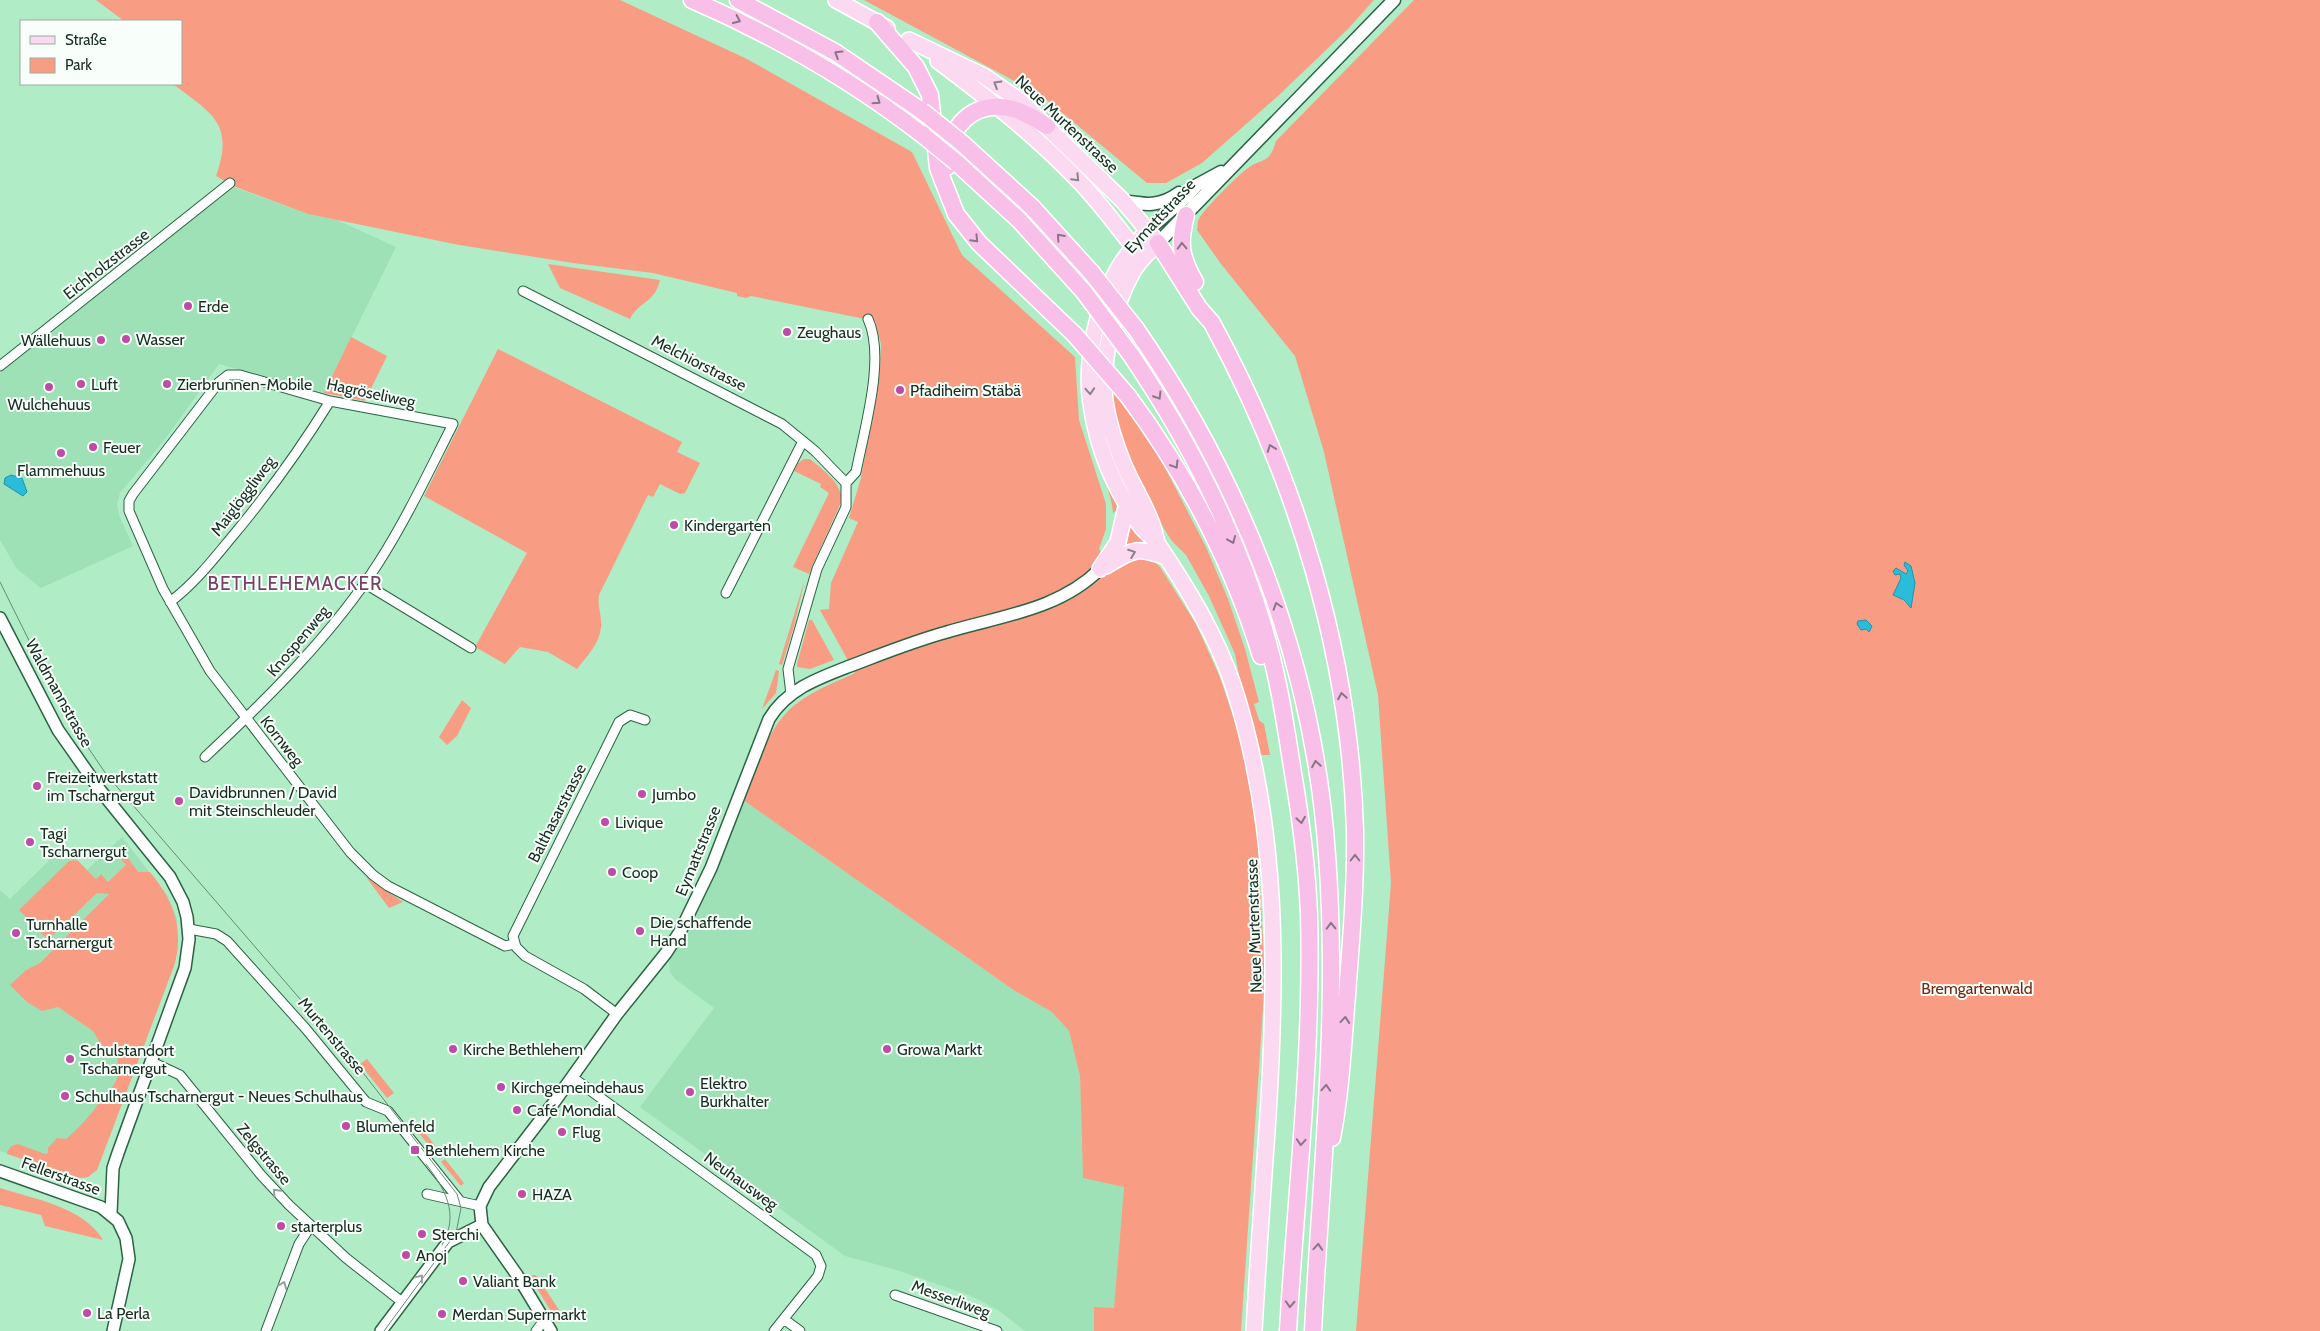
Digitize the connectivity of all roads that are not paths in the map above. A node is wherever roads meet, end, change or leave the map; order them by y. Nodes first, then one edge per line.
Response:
1 (692, 0) edge
2 (738, 0) edge
3 (836, 0) edge
4 (1394, 0) edge
5 (877, 22) junction
6 (909, 40) junction
7 (997, 107) junction
8 (1047, 126) junction
9 (1228, 169) junction
10 (230, 183) dead end
11 (1197, 184) junction
12 (949, 199) junction
13 (1123, 201) junction
14 (1186, 215) junction
15 (1153, 236) junction
16 (1138, 253) junction
17 (523, 291) dead end
18 (868, 319) dead end
19 (1212, 323) junction
20 (0, 366) edge
21 (225, 376) joint
22 (330, 400) junction
23 (453, 424) joint
24 (803, 441) junction
25 (846, 483) junction
26 (1135, 504) junction
27 (1166, 557) junction
28 (1100, 569) junction
29 (364, 583) junction
30 (726, 593) dead end
31 (170, 602) junction
32 (0, 618) edge
33 (471, 648) dead end
34 (791, 694) junction
35 (246, 719) junction
36 (645, 720) dead end
37 (205, 757) dead end
38 (1293, 771) junction
39 (189, 929) junction
40 (514, 944) junction
41 (617, 1014) junction
42 (152, 1062) junction
43 (572, 1077) junction
44 (0, 1171) edge
45 (1322, 1189) junction
46 (428, 1194) dead end
47 (460, 1201) junction
48 (480, 1206) junction
49 (111, 1213) junction
50 (482, 1225) junction
51 (310, 1227) junction
52 (895, 1295) dead end
53 (402, 1302) junction
54 (545, 1320) junction
55 (786, 1320) junction
56 (113, 1331) edge
57 (266, 1331) edge
58 (381, 1331) edge
59 (536, 1331) edge
60 (551, 1331) edge
61 (774, 1331) edge
62 (800, 1331) edge
63 (997, 1331) edge
64 (1254, 1331) edge
65 (1288, 1331) edge
66 (1313, 1331) edge

1 -> 38 highway, bridge
45 -> 2 highway, bridge
3 - 5 main road, Neue Murtenstrasse
4 - 9 main road, Eymattstrasse
5 - 6 main road, Neue Murtenstrasse
5 - 12 highway
6 - 7 main road, Neue Murtenstrasse
8 -> 6 main road, Neue Murtenstrasse
7 - 8 highway
7 - 12 highway
7 -> 16 main road, Neue Murtenstrasse
8 - 13 main road, Neue Murtenstrasse
9 - 11 main road, Eymattstrasse
9 - 14 main road, Eymattstrasse
10 - 20 street, Eichholzstrasse
11 - 13 main road, Eymattstrasse
11 - 15 main road, Eymattstrasse
12 -> 38 highway, bridge
13 - 15 main road, Neue Murtenstrasse
14 - 15 main road, Eymattstrasse
19 -> 14 highway
15 - 16 main road, Eymattstrasse
15 - 19 highway
16 - 26 main road, Eymattstrasse
17 - 24 street, Melchiorstrasse
18 - 25 street
45 -> 19 highway
21 - 22 street, Hagröseliweg
21 - 31 street, Kornweg
22 - 23 street, Hagröseliweg
22 - 31 street, Maiglöggliweg
23 - 29 street, Knospenweg
24 - 25 street, Melchiorstrasse
24 - 30 street
25 - 34 street
26 - 27 main road, Neue Murtenstrasse
26 - 28 main road
28 -> 27 main road
27 - 64 main road, Neue Murtenstrasse
28 - 34 street, Eymattstrasse
29 - 33 street
29 - 35 street, Knospenweg
31 - 35 street, Kornweg
32 - 39 street, Waldmannstrasse
34 - 41 street, Eymattstrasse
35 - 37 street, Knospenweg
35 - 40 street, Kornweg
36 - 40 street, Balthasarstrasse
38 -> 65 highway
39 - 42 street, Waldmannstrasse
39 - 47 street, Murtenstrasse
40 - 41 street, Kornweg
41 - 43 street, Eymattstrasse
42 - 49 street, Waldmannstrasse
51 -> 42 street, Zelgstrasse
43 - 48 street, Eymattstrasse
43 - 55 street, Neuhausweg
44 - 49 street, Fellerstrasse
66 -> 45 highway
46 - 47 street
47 - 48 street
48 - 50 street
49 - 56 street
53 -> 50 street
50 - 54 street
51 - 53 street, Zelgstrasse
57 -> 51 street
52 - 63 street, Messerliweg
53 - 58 street
54 - 59 street
54 - 60 street
55 - 61 street, Neuhausweg
55 - 62 street

